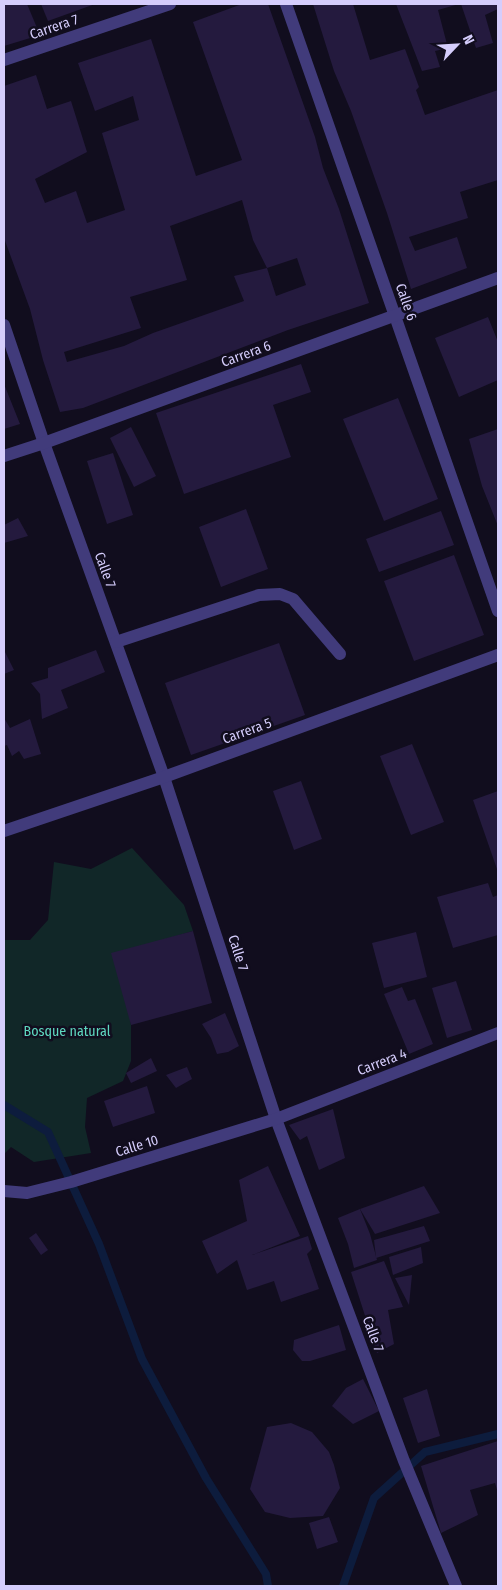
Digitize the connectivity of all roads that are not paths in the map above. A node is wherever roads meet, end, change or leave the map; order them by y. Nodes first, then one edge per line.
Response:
1 (170, 4) edge
2 (286, 4) edge
3 (4, 60) edge
4 (498, 278) edge
5 (395, 316) junction
6 (4, 325) edge
7 (44, 443) junction
8 (4, 456) edge
9 (498, 611) edge
10 (116, 642) junction
11 (340, 654) dead end
12 (498, 655) edge
13 (164, 777) junction
14 (4, 831) edge
15 (498, 1033) edge
16 (276, 1119) junction
17 (4, 1191) edge
18 (456, 1586) edge

1 - 3 street, Carrera 7
2 - 5 street, Calle 6
4 - 5 street, Carrera 6
5 - 7 street, Carrera 6
5 - 9 street, Calle 6
6 - 7 street, Calle 7
7 - 8 street, Carrera 6
7 - 10 street, Calle 7
10 - 11 street
10 - 13 street, Calle 7
12 - 13 street, Carrera 5
13 - 14 street, Carrera 5
13 - 16 street, Calle 7
15 - 16 street, Carrera 4
16 - 17 street, Calle 10
16 - 18 street, Calle 7

